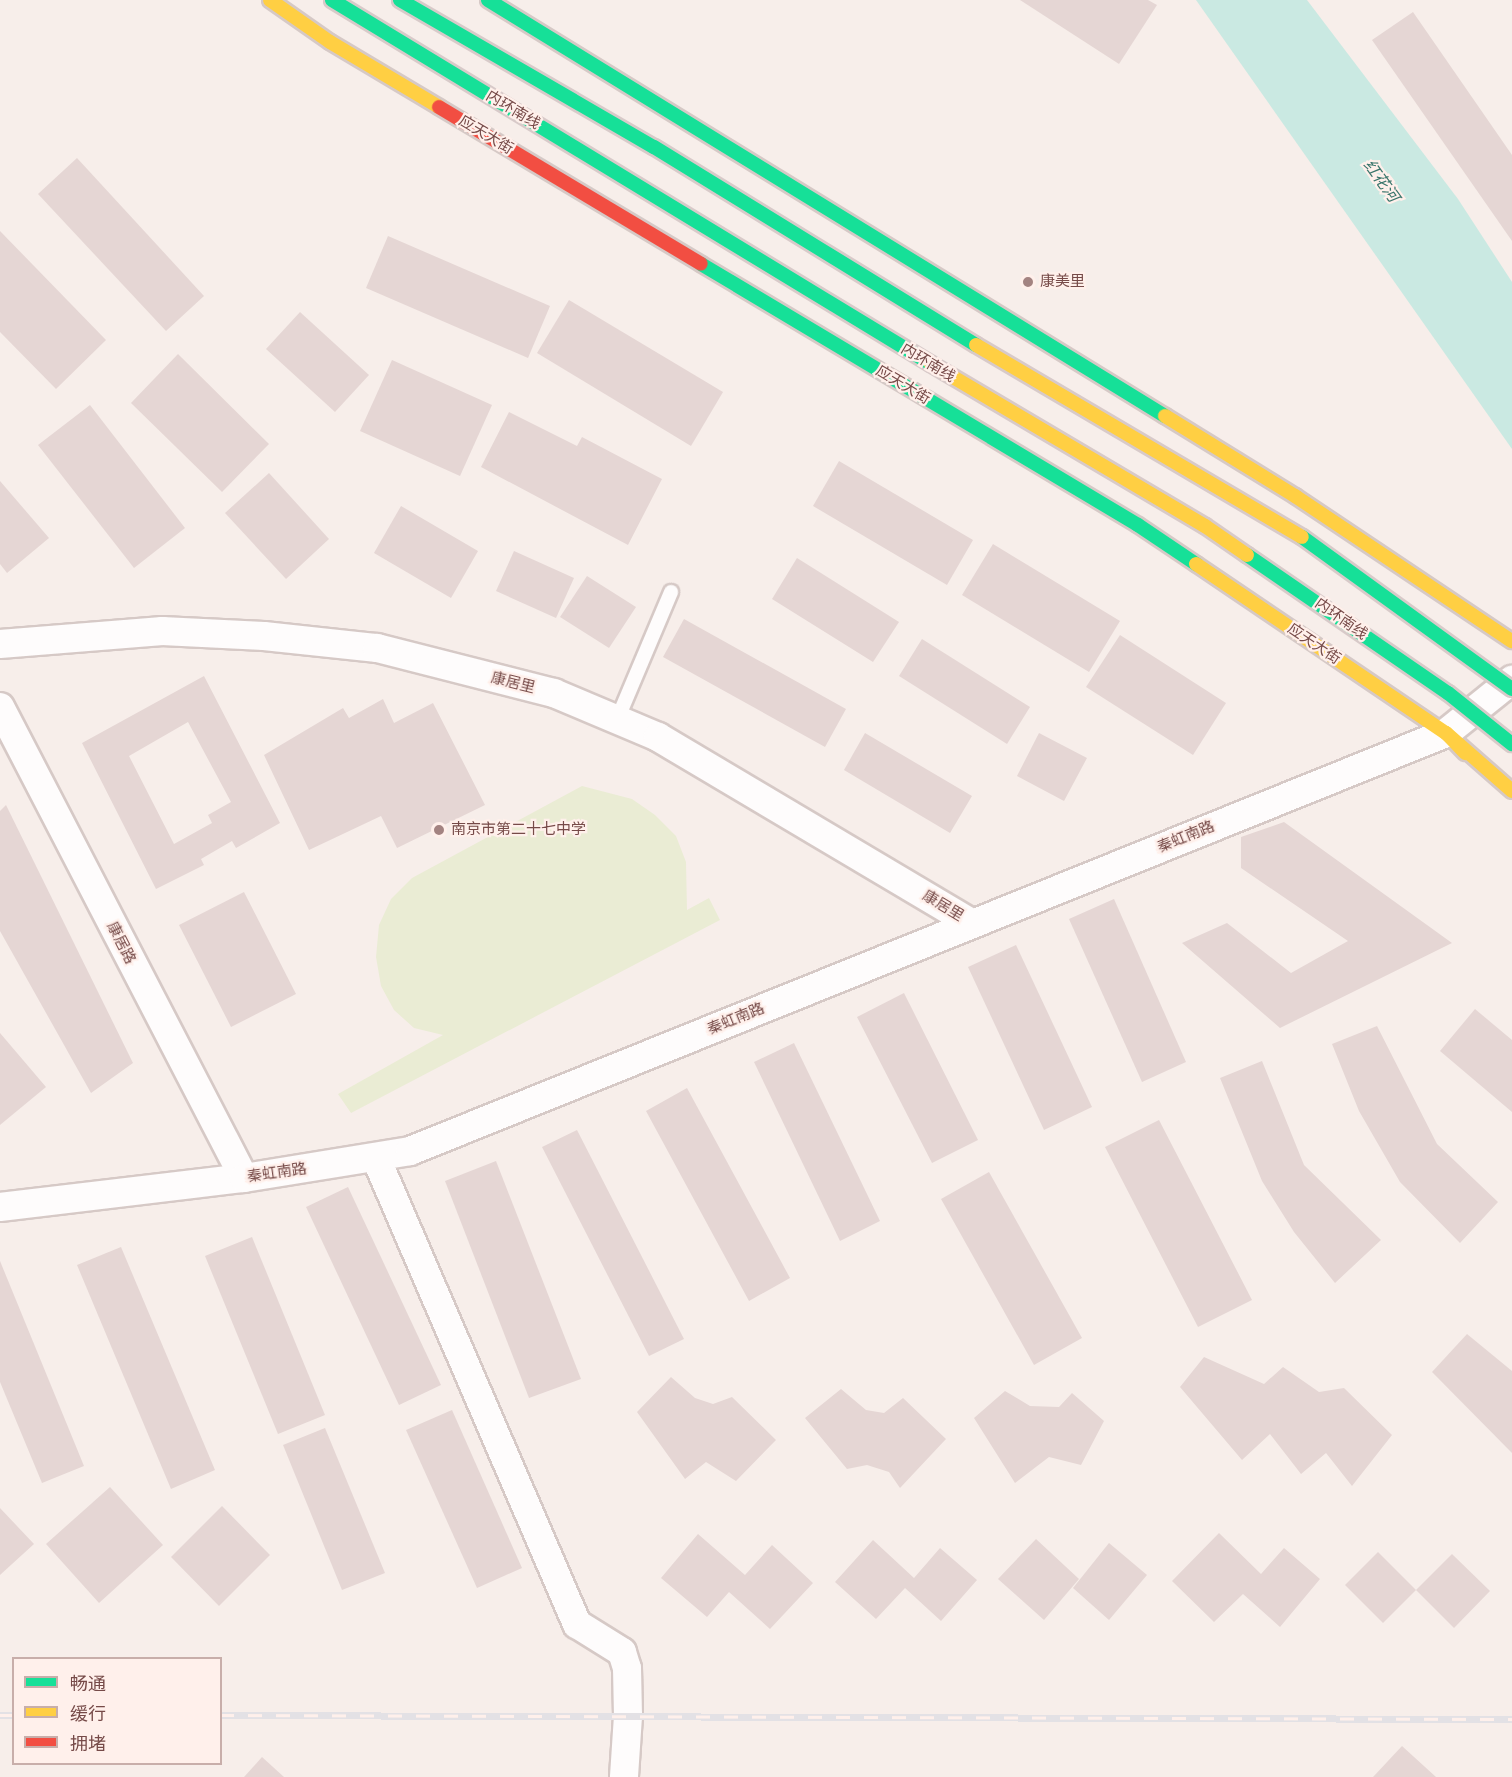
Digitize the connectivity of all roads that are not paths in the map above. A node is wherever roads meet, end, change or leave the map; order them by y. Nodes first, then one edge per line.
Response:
1 (270, 0) edge
2 (332, 0) edge
3 (400, 0) edge
4 (488, 0) edge
5 (671, 592) dead end
6 (1506, 633) edge
7 (0, 644) edge
8 (1512, 680) edge
9 (1512, 689) edge
10 (0, 707) edge
11 (618, 720) junction
12 (1446, 733) junction
13 (1512, 744) edge
14 (1512, 791) edge
15 (1512, 802) edge
16 (971, 923) junction
17 (376, 1158) junction
18 (244, 1178) junction
19 (0, 1207) edge
20 (624, 1777) edge

1 - 12 main road, 应天大街
2 - 13 main road, 内环南线, bridge
3 - 9 main road, bridge
4 - 6 main road
5 - 11 lane
7 - 11 street, 康居里
8 - 12 street, 秦虹南路
10 - 18 street, 康居路
11 - 16 street, 康居里
12 - 14 main road
12 - 15 main road, 应天大街
12 - 16 street, 秦虹南路
16 - 17 street, 秦虹南路
17 - 18 street, 秦虹南路
17 - 20 street
18 - 19 street, 秦虹南路

